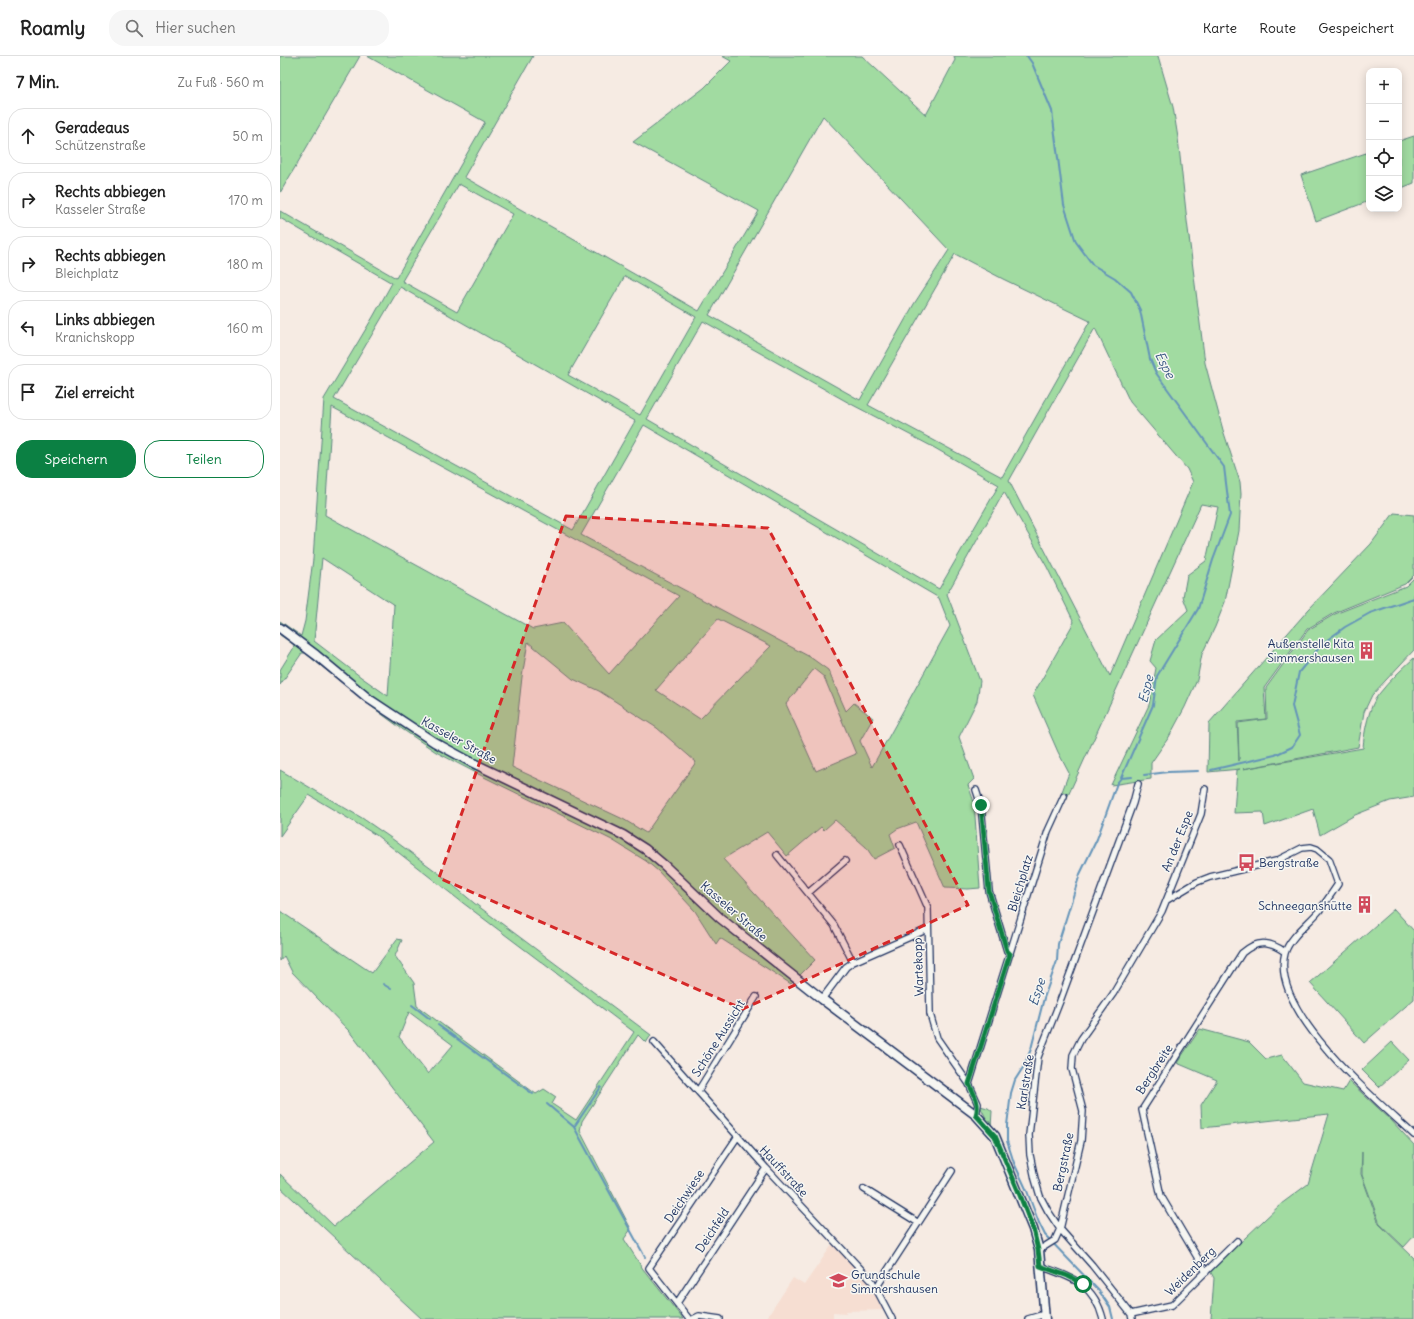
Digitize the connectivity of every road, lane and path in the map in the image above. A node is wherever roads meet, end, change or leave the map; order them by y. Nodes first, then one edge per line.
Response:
1 (280, 628) edge
2 (1138, 784) dead end
3 (1205, 789) dead end
4 (976, 790) dead end
5 (1064, 796) dead end
6 (900, 845) dead end
7 (778, 855) dead end
8 (845, 861) dead end
9 (808, 893) junction
10 (1167, 900) junction
11 (928, 929) junction
12 (1285, 952) junction
13 (1010, 954) junction
14 (853, 962) junction
15 (756, 997) dead end
16 (822, 999) junction
17 (654, 1042) dead end
18 (969, 1084) junction
19 (698, 1091) junction
20 (976, 1115) junction
21 (1414, 1135) edge
22 (738, 1136) junction
23 (766, 1168) junction
24 (952, 1171) dead end
25 (864, 1189) dead end
26 (917, 1222) junction
27 (1060, 1229) junction
28 (1237, 1241) dead end
29 (1038, 1250) junction
30 (1040, 1266) junction
31 (1206, 1272) junction
32 (876, 1288) junction
33 (677, 1303) junction
34 (1132, 1316) edge
35 (1045, 1317) edge
36 (689, 1319) edge
37 (693, 1319) edge
38 (720, 1319) edge
39 (892, 1319) edge
40 (1028, 1319) edge
41 (1103, 1319) edge

1 - 16 street, Kasseler Straße
2 - 27 street, Karlstraße
3 - 10 street, An der Espe
4 - 13 street
5 - 13 street, Bleichplatz
6 - 11 street, Wartekopp
7 - 9 street
8 - 9 street
9 - 14 street
10 - 12 street
10 - 27 street, Bergstraße
11 - 14 street
11 - 18 street, Wartekopp
12 - 21 street
12 - 31 street, Bergbreite
13 - 18 street, Bleichplatz
14 - 16 street
15 - 19 street, Schöne Aussicht
16 - 20 street, Kasseler Straße
17 - 19 street, Hauffstraße
18 - 20 street
19 - 22 street, Hauffstraße
20 - 29 street, Kasseler Straße
22 - 23 street, Hauffstraße
22 - 33 street, Deichwiese
23 - 32 street, Hauffstraße
23 - 33 street, Deichfeld
24 - 26 street
25 - 26 street
26 - 32 street
27 - 29 street, Bergstraße
27 - 34 street, Karlstraße
28 - 31 street, Weidenberg
29 - 30 street, Kasseler Straße
30 - 35 street, Kasseler Straße
30 - 41 street
31 - 34 street, Weidenberg
32 - 39 street, Hauffstraße
33 - 36 street
35 - 40 street
37 - 38 street

